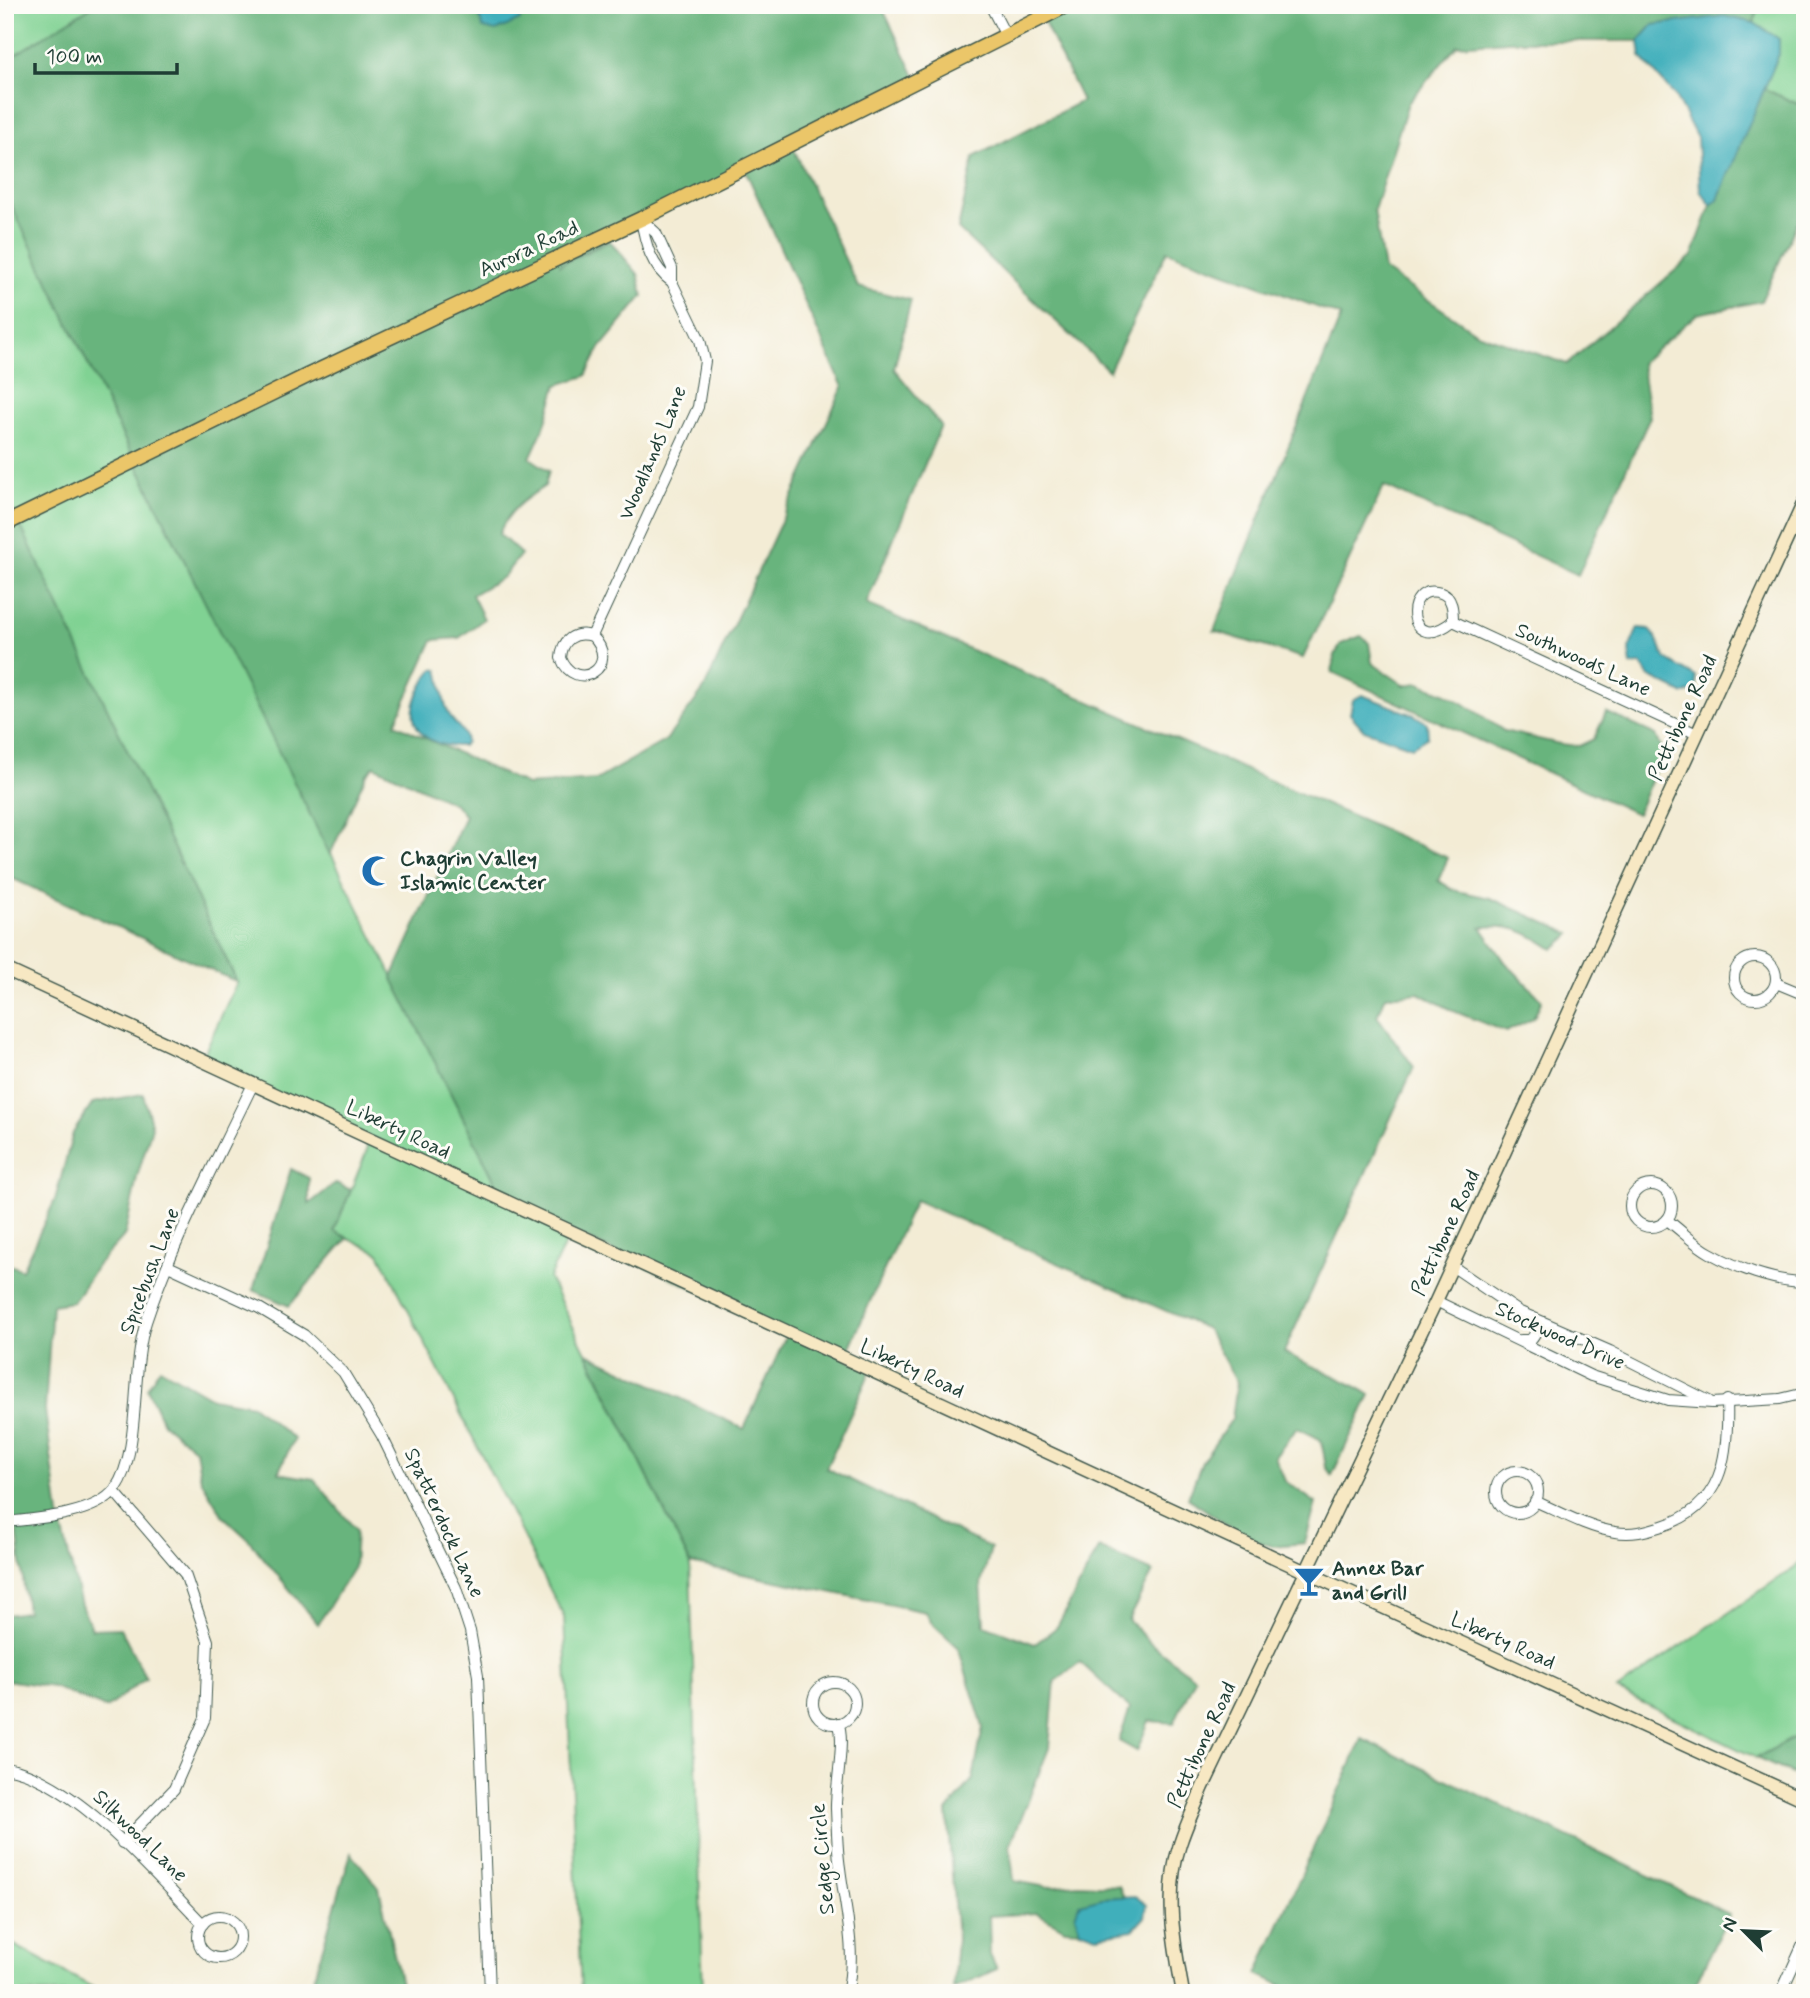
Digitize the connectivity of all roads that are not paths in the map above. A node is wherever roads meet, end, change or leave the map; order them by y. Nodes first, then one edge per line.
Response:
1 (990, 5) edge
2 (1067, 5) edge
3 (1006, 36) junction
4 (641, 219) junction
5 (1805, 500) edge
6 (5, 524) edge
7 (1453, 621) junction
8 (592, 636) junction
9 (1697, 734) junction
10 (5, 969) edge
11 (1776, 983) junction
12 (1805, 995) edge
13 (253, 1084) junction
14 (1667, 1220) junction
15 (168, 1266) junction
16 (1452, 1266) junction
17 (1805, 1266) edge
18 (1804, 1284) edge
19 (1436, 1301) junction
20 (1532, 1317) junction
21 (1520, 1340) junction
22 (1805, 1393) edge
23 (1727, 1400) junction
24 (1712, 1403) junction
25 (114, 1491) junction
26 (1535, 1501) junction
27 (5, 1522) edge
28 (1306, 1572) junction
29 (838, 1723) junction
30 (5, 1768) edge
31 (1805, 1800) edge
32 (122, 1843) junction
33 (203, 1924) junction
34 (1805, 1940) edge
35 (490, 1993) edge
36 (847, 1993) edge
37 (1183, 1993) edge
38 (1781, 1993) edge

1 - 3 street
2 - 3 main road, Aurora Road
3 - 4 main road, Aurora Road
4 - 6 main road, Aurora Road
4 - 8 street, Woodlands Lane
5 - 9 street, Pettibone Road
7 - 7 street
7 - 9 street, Southwoods Lane
8 - 8 street
9 - 16 street, Pettibone Road
10 - 13 street, Liberty Road
11 - 11 street
11 - 12 street
13 - 15 street, Spicebush Lane
13 - 28 street, Liberty Road
14 - 14 street
14 - 18 street
15 - 25 street, Spicebush Lane
15 - 35 street, Spatterdock Lane
16 - 19 street, Pettibone Road
16 - 20 street, Stockwood Drive
17 - 18 street
19 - 21 street, Stockwood Drive
19 - 28 street, Pettibone Road
20 - 21 street
20 - 24 street, Stockwood Drive
21 - 24 street, Stockwood Drive
22 - 23 street, Stockwood Drive
23 - 24 street, Stockwood Drive
23 - 26 street
25 - 27 street
25 - 32 street
26 - 26 street
28 - 31 street, Liberty Road
28 - 37 street, Pettibone Road
29 - 29 street
29 - 36 street, Sedge Circle
30 - 32 street, Silkwood Lane
32 - 33 street, Silkwood Lane
33 - 33 street
34 - 38 street

